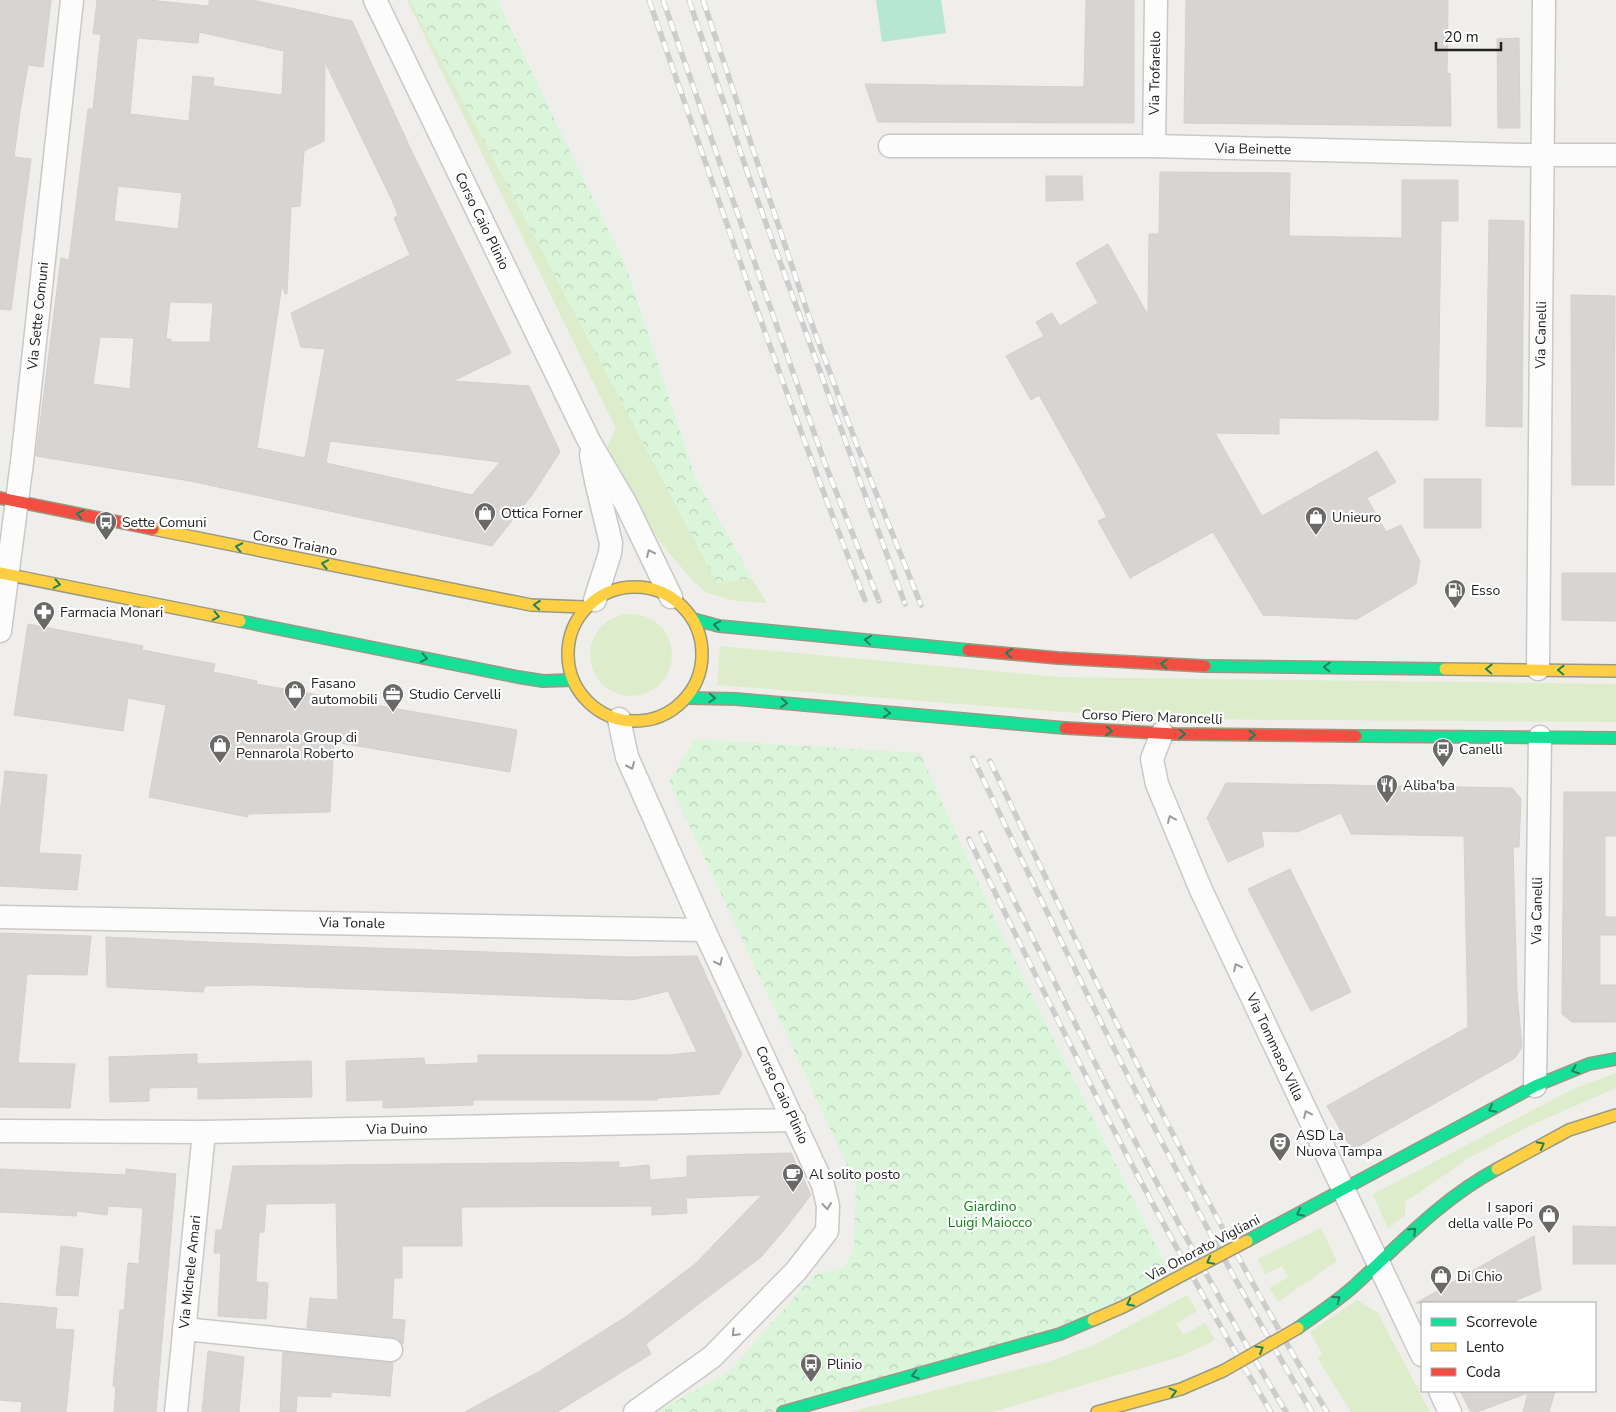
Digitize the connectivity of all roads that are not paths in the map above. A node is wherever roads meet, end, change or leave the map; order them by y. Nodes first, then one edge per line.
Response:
1 (72, 0) edge
2 (376, 0) edge
3 (1156, 0) edge
4 (1544, 0) edge
5 (890, 146) dead end
6 (1154, 146) junction
7 (1616, 155) edge
8 (1543, 156) junction
9 (589, 441) junction
10 (8, 499) edge
11 (4, 574) edge
12 (670, 597) junction
13 (590, 603) junction
14 (693, 619) junction
15 (0, 631) edge
16 (1538, 670) junction
17 (1616, 671) edge
18 (573, 680) junction
19 (688, 698) junction
20 (619, 719) junction
21 (1162, 733) junction
22 (1540, 737) junction
23 (1616, 738) edge
24 (0, 917) edge
25 (704, 930) junction
26 (1616, 1059) edge
27 (1535, 1086) junction
28 (1616, 1115) edge
29 (794, 1120) junction
30 (0, 1131) edge
31 (204, 1132) junction
32 (1343, 1190) junction
33 (1378, 1264) junction
34 (184, 1329) junction
35 (391, 1350) dead end
36 (1421, 1353) edge
37 (1440, 1392) edge
38 (176, 1412) edge
39 (635, 1412) edge
40 (783, 1412) edge
41 (1097, 1412) edge
42 (1450, 1412) edge

1 - 10 street, Via Sette Comuni
2 - 9 street, Corso Caio Plinio
3 - 6 street, Via Trofarello
4 - 8 street, Via Canelli
5 - 6 street, Via Beinette
6 - 8 street, Via Beinette
7 - 8 street, Via Beinette
8 - 16 street, Via Canelli
12 -> 9 street, Corso Caio Plinio
9 - 13 street, Corso Caio Plinio
10 - 11 street, Via Sette Comuni
13 -> 10 main road, Corso Traiano
11 - 15 street, Via Sette Comuni
11 -> 18 main road
12 - 13 main road
12 - 14 main road
13 - 18 main road
16 -> 14 main road
14 - 19 main road
17 -> 16 main road
18 - 20 main road
19 - 20 main road
19 -> 21 main road, Corso Piero Maroncelli
20 -> 25 street, Corso Caio Plinio
21 -> 22 main road, Corso Piero Maroncelli
32 -> 21 street, Via Tommaso Villa
22 - 23 main road, Corso Piero Maroncelli
22 - 27 street, Via Canelli
24 - 25 street, Via Tonale
25 -> 29 street, Corso Caio Plinio
26 -> 27 main road, Via Onorato Vigliani
27 -> 32 main road, Via Onorato Vigliani
33 -> 28 main road
29 - 31 street, Via Duino
29 -> 39 street, Corso Caio Plinio
30 - 31 street, Via Duino
31 - 34 street, Via Michele Amari
32 - 33 street, Via Tommaso Villa
32 -> 40 main road, Via Onorato Vigliani, bridge
33 - 36 street, Via Tommaso Villa
41 -> 33 main road, bridge
34 - 35 street
34 - 38 street, Via Michele Amari
37 - 42 street

